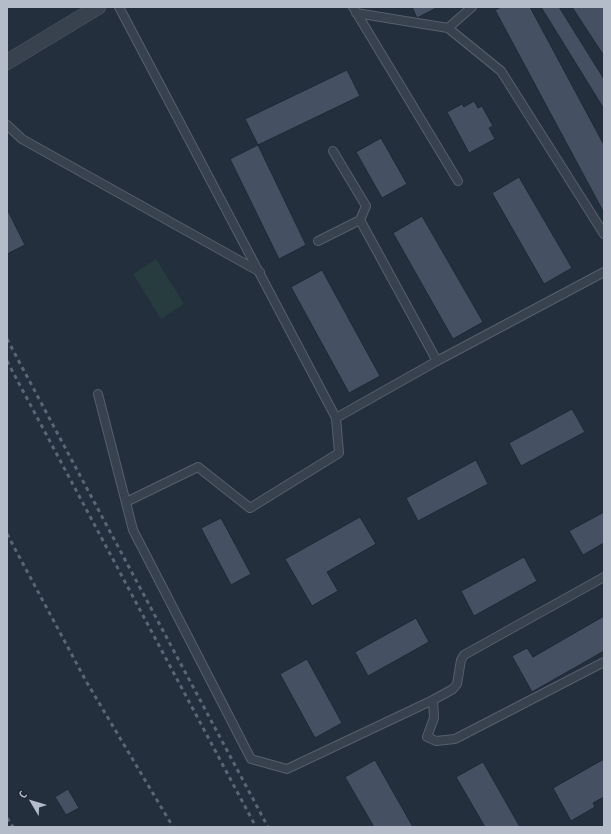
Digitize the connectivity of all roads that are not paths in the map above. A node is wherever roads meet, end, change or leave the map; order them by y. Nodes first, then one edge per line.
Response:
1 (98, 7) edge
2 (119, 7) edge
3 (472, 7) edge
4 (354, 10) edge
5 (448, 28) junction
6 (7, 62) edge
7 (7, 125) edge
8 (333, 151) dead end
9 (458, 181) dead end
10 (360, 220) junction
11 (604, 234) edge
12 (318, 241) dead end
13 (260, 272) junction
14 (604, 272) edge
15 (437, 361) junction
16 (98, 394) dead end
17 (336, 418) junction
18 (126, 502) junction
19 (604, 577) edge
20 (604, 662) edge
21 (433, 700) junction

1 - 6 street
2 - 13 lane
3 - 5 lane
4 - 5 lane
4 - 9 lane
5 - 11 lane
7 - 13 lane
8 - 10 lane
10 - 12 lane
10 - 15 lane
13 - 17 lane
14 - 15 lane
15 - 17 lane
16 - 18 lane
17 - 18 lane
18 - 21 lane
19 - 21 lane
20 - 21 lane

